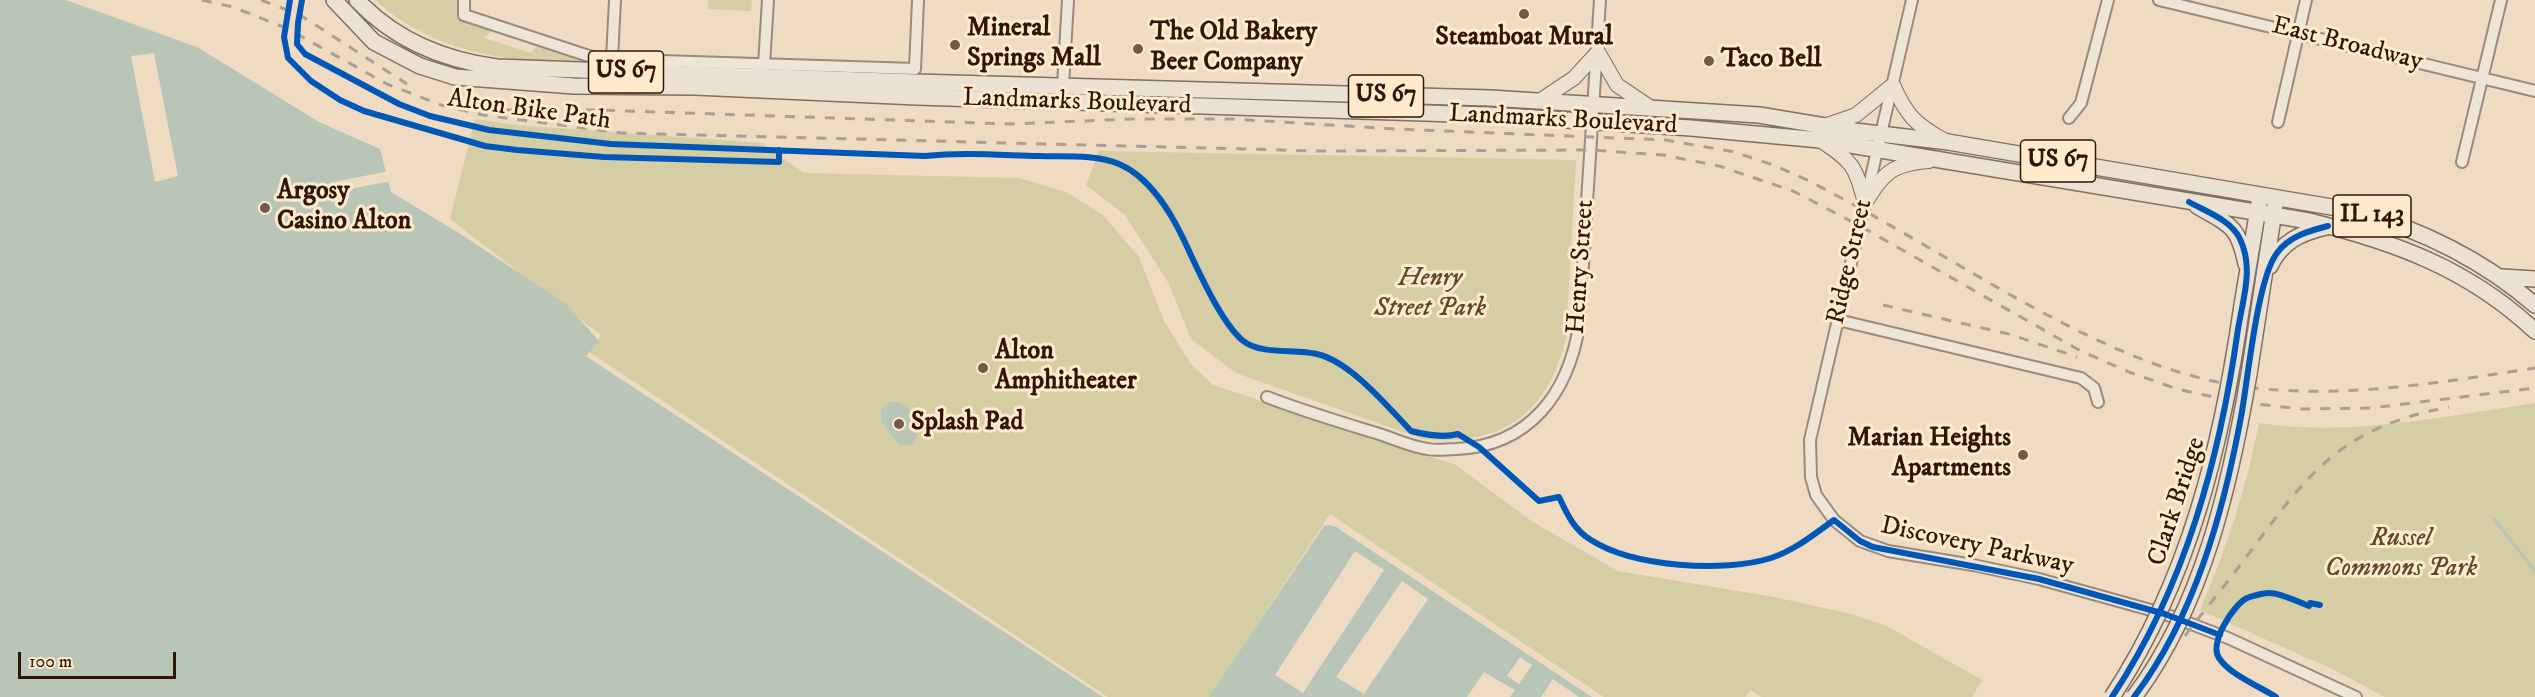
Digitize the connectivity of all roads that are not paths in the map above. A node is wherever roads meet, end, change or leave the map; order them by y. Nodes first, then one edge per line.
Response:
1 (334, 0) edge
2 (464, 0) edge
3 (615, 0) edge
4 (768, 0) edge
5 (918, 0) edge
6 (1068, 0) edge
7 (1600, 0) edge
8 (1912, 0) edge
9 (2108, 0) edge
10 (2159, 0) edge
11 (2306, 0) edge
12 (2501, 0) edge
13 (359, 2) edge
14 (2298, 34) junction
15 (1598, 52) junction
16 (612, 59) junction
17 (764, 65) junction
18 (2481, 78) junction
19 (1893, 85) junction
20 (1063, 86) junction
21 (2535, 91) edge
22 (1541, 100) junction
23 (1595, 103) junction
24 (1651, 108) junction
25 (2069, 118) dead end
26 (1593, 121) junction
27 (2278, 122) dead end
28 (1822, 133) junction
29 (1881, 134) junction
30 (1948, 142) junction
31 (1877, 152) junction
32 (1944, 160) junction
33 (2462, 162) dead end
34 (2261, 194) junction
35 (2277, 196) junction
36 (2189, 202) junction
37 (1865, 203) junction
38 (2258, 213) junction
39 (2273, 216) junction
40 (2328, 226) junction
41 (2265, 277) junction
42 (2500, 277) junction
43 (2248, 278) junction
44 (2535, 279) edge
45 (2535, 305) edge
46 (1838, 320) junction
47 (2531, 326) edge
48 (1268, 398) dead end
49 (2098, 402) dead end
50 (1833, 520) joint
51 (2112, 697) edge
52 (2134, 697) edge
53 (2356, 697) edge

1 - 26 highway, Landmarks Boulevard / US 67
2 - 16 street
3 - 16 street
4 - 17 street
5 - 17 street
6 - 20 street
7 - 15 street, Henry Street
8 - 19 street, Ridge Street
9 - 25 street
10 - 14 street, East Broadway
11 - 14 street
12 - 18 street
13 - 20 highway, Landmarks Boulevard / US 67
14 - 18 street, East Broadway
14 - 27 street
15 - 22 main road
15 - 23 street, Henry Street
15 - 24 main road
16 - 17 street
18 - 21 street, East Broadway
18 - 33 street
19 - 28 main road
19 - 29 street, Ridge Street
19 - 30 main road
20 - 22 highway, Landmarks Boulevard / US 67
22 - 23 highway, Landmarks Boulevard / US 67
23 - 24 highway, Landmarks Boulevard / US 67
23 - 26 street, Henry Street
24 - 28 highway, Landmarks Boulevard / US 67
26 - 28 highway, Landmarks Boulevard / US 67
26 - 48 street, Henry Street
28 - 29 highway, Landmarks Boulevard / US 67
28 - 31 highway, Landmarks Boulevard / US 67
28 - 37 main road
29 - 30 highway, Landmarks Boulevard / US 67
29 - 31 street, Ridge Street
30 - 34 highway, Landmarks Boulevard / US 67
31 - 32 highway, Landmarks Boulevard / US 67
31 - 37 street, Ridge Street
32 - 36 highway, Landmarks Boulevard / US 67
32 - 37 main road
34 - 35 highway, Landmarks Boulevard / US 67
34 - 38 highway
35 - 39 highway, Clark Bridge
35 - 42 highway, Landmarks Boulevard / IL 143
36 - 38 highway, Landmarks Boulevard / IL 143
36 - 43 highway, US 67
37 - 46 street, Ridge Street
38 - 39 highway, Landmarks Boulevard / IL 143
38 - 43 highway
39 - 40 highway, Landmarks Boulevard / IL 143
39 - 41 highway, Clark Bridge
40 - 41 highway
40 - 47 highway, Landmarks Boulevard / IL 143
41 - 52 highway, Clark Bridge, bridge
42 - 44 highway
42 - 45 highway, Landmarks Boulevard / IL 143
43 - 51 highway, Clark Bridge / US 67, bridge
45 - 47 main road
46 - 49 street
46 - 50 street, Ridge Street
50 - 53 street, Discovery Parkway

